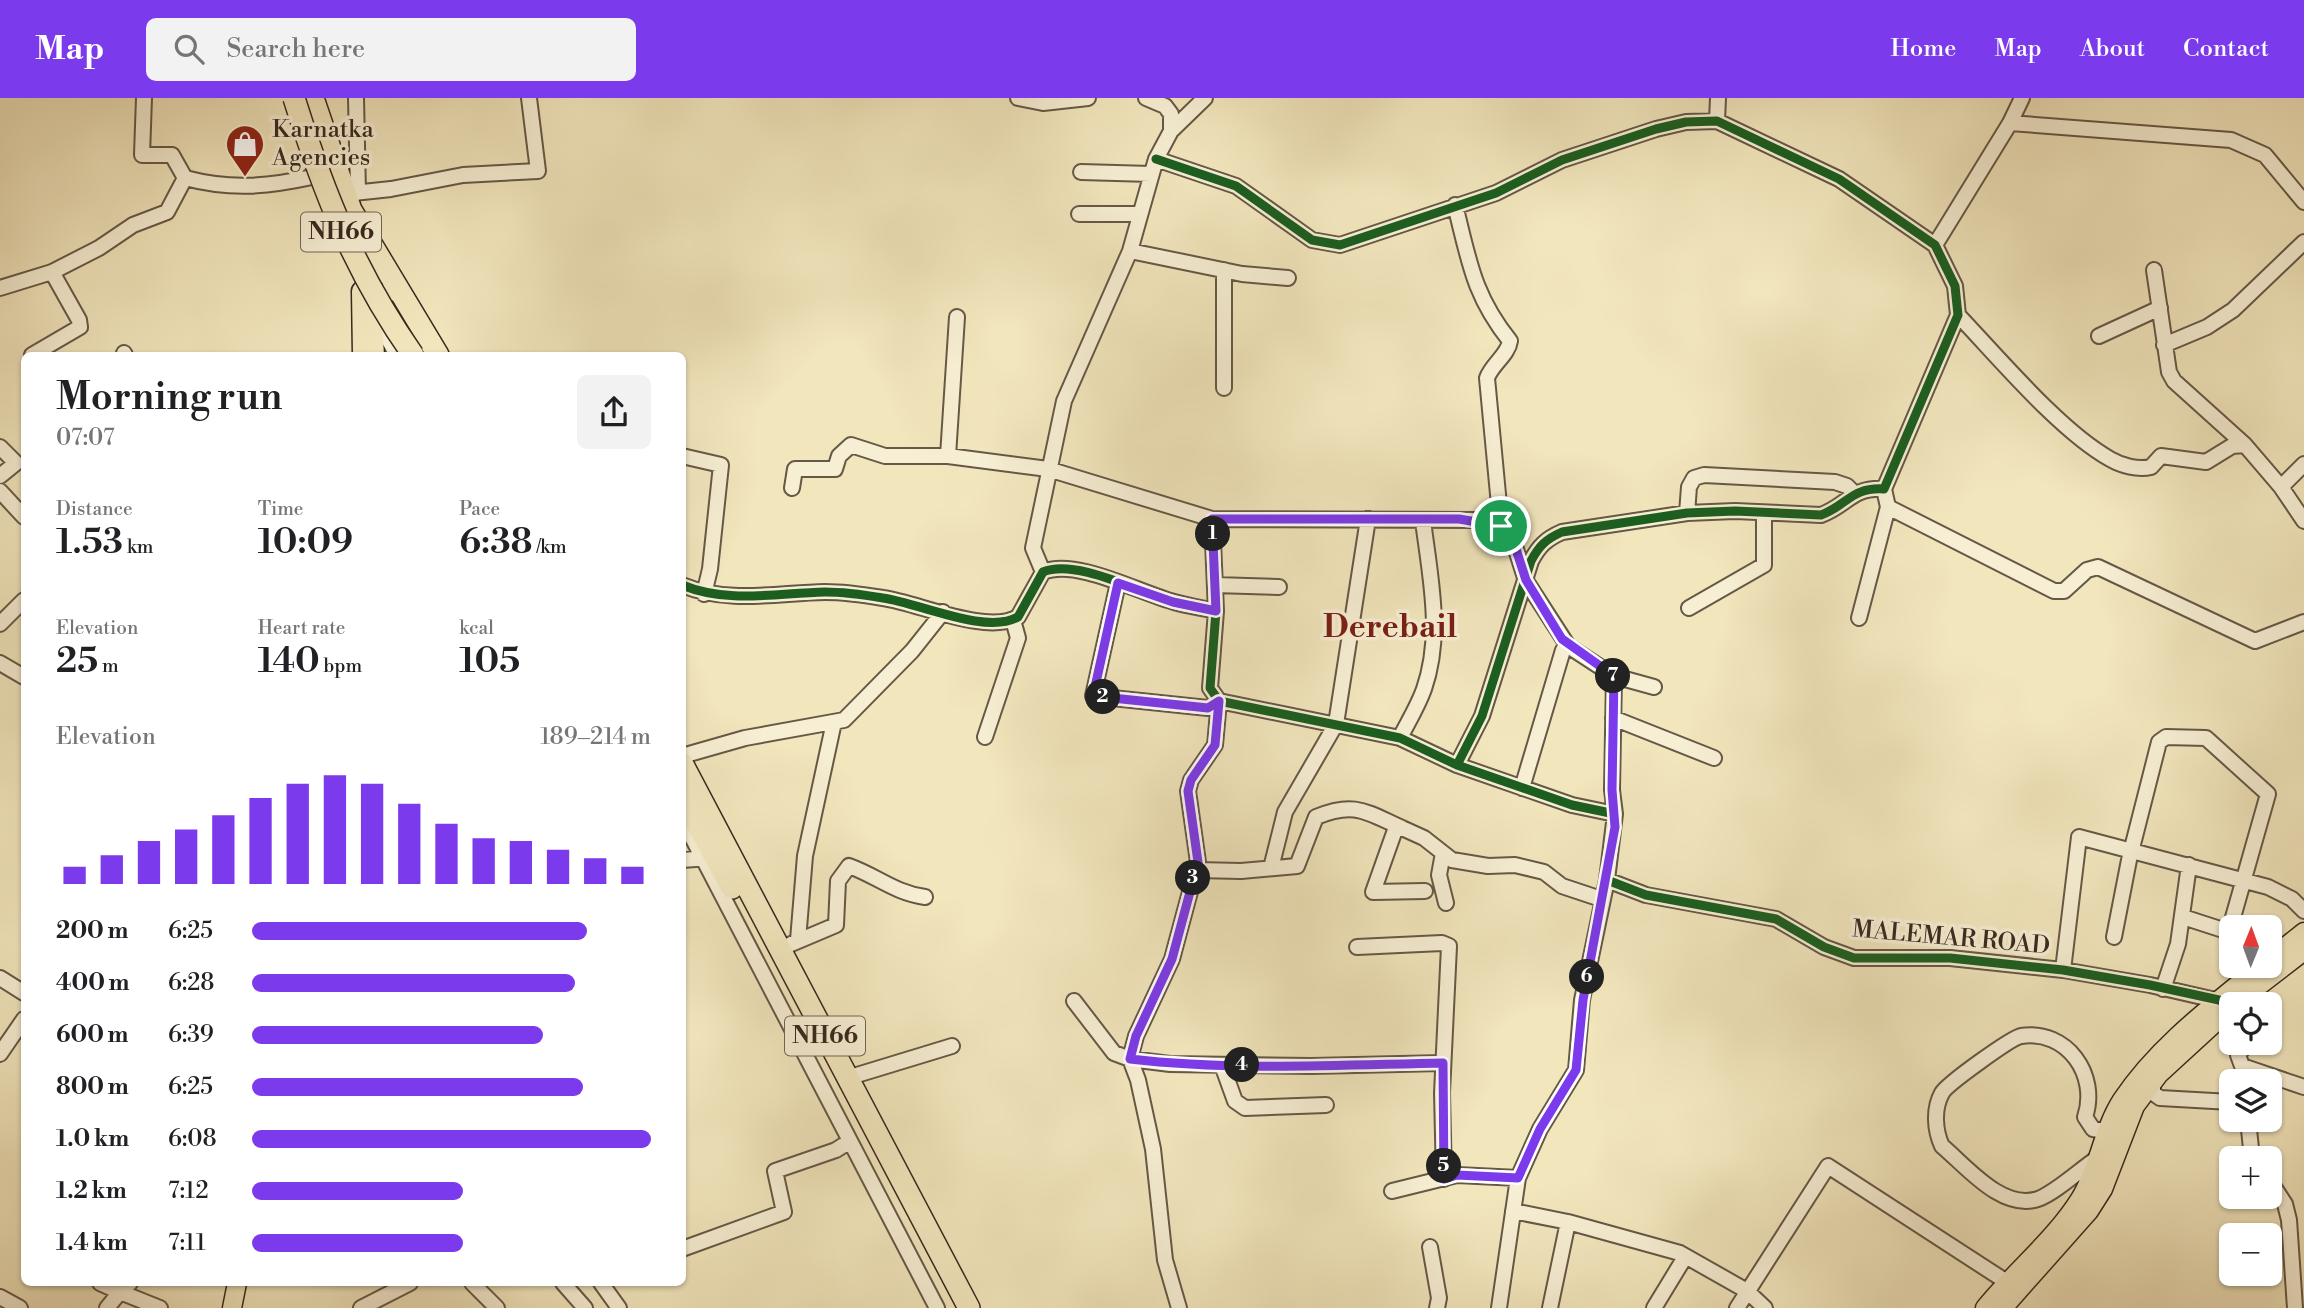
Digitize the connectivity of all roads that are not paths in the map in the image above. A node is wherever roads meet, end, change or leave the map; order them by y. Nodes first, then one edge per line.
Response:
1 (144, 98) edge
2 (284, 98) edge
3 (294, 98) edge
4 (313, 98) edge
5 (356, 98) edge
6 (529, 98) edge
7 (1018, 98) edge
8 (1088, 98) edge
9 (1146, 98) edge
10 (1205, 98) edge
11 (1718, 98) edge
12 (2022, 98) edge
13 (1717, 121) junction
14 (2010, 123) junction
15 (1171, 131) junction
16 (1154, 167) junction
17 (1081, 173) dead end
18 (312, 177) junction
19 (186, 178) junction
20 (351, 193) junction
21 (2304, 202) edge
22 (1455, 205) junction
23 (1079, 214) dead end
24 (1139, 214) junction
25 (2304, 242) edge
26 (1935, 245) junction
27 (1130, 251) junction
28 (1224, 270) junction
29 (2154, 270) dead end
30 (52, 272) junction
31 (389, 277) junction
32 (1288, 278) dead end
33 (0, 288) edge
34 (361, 290) junction
35 (2160, 308) junction
36 (372, 310) junction
37 (1958, 315) junction
38 (957, 317) dead end
39 (2099, 337) dead end
40 (2164, 345) junction
41 (37, 352) edge
42 (362, 352) edge
43 (375, 352) edge
44 (395, 352) edge
45 (411, 352) edge
46 (436, 352) edge
47 (1224, 388) dead end
48 (2245, 445) junction
49 (0, 447) edge
50 (948, 456) junction
51 (686, 457) edge
52 (2304, 464) edge
53 (1048, 470) junction
54 (0, 476) edge
55 (2281, 487) junction
56 (792, 488) dead end
57 (1884, 489) junction
58 (0, 491) edge
59 (1854, 492) junction
60 (1888, 507) junction
61 (1687, 513) junction
62 (1765, 513) junction
63 (21, 514) edge
64 (1212, 519) junction
65 (1368, 519) junction
66 (1423, 521) junction
67 (2304, 521) edge
68 (1501, 526) junction
69 (1043, 572) junction
70 (1526, 580) junction
71 (1118, 583) junction
72 (1215, 585) junction
73 (686, 587) edge
74 (1279, 587) dead end
75 (704, 594) junction
76 (21, 603) edge
77 (1689, 608) dead end
78 (943, 611) junction
79 (1216, 611) junction
80 (1859, 618) dead end
81 (1013, 620) junction
82 (2304, 622) edge
83 (0, 624) edge
84 (1563, 650) dead end
85 (0, 663) edge
86 (21, 675) edge
87 (1614, 676) junction
88 (1654, 687) dead end
89 (1219, 701) junction
90 (1613, 718) junction
91 (834, 722) junction
92 (1336, 724) junction
93 (985, 737) dead end
94 (1400, 738) junction
95 (686, 755) edge
96 (1714, 758) dead end
97 (1457, 765) junction
98 (686, 770) edge
99 (1522, 788) junction
100 (686, 806) edge
101 (1615, 814) junction
102 (686, 824) edge
103 (1402, 828) junction
104 (2133, 850) junction
105 (1443, 853) junction
106 (709, 858) junction
107 (686, 860) edge
108 (1272, 864) dead end
109 (2189, 865) junction
110 (1196, 870) junction
111 (1607, 880) junction
112 (2244, 880) junction
113 (1425, 891) dead end
114 (925, 897) dead end
115 (1601, 899) junction
116 (1446, 903) dead end
117 (2304, 911) edge
118 (2183, 917) junction
119 (2304, 932) edge
120 (2114, 937) dead end
121 (789, 945) junction
122 (1357, 947) dead end
123 (2282, 949) edge
124 (2304, 951) edge
125 (2063, 970) junction
126 (0, 978) edge
127 (2251, 978) edge
128 (2163, 989) junction
129 (21, 991) edge
130 (2240, 992) edge
131 (2247, 992) edge
132 (1074, 1001) dead end
133 (2219, 1003) edge
134 (2219, 1013) edge
135 (2219, 1015) edge
136 (21, 1023) edge
137 (953, 1046) dead end
138 (0, 1054) edge
139 (2238, 1055) edge
140 (1130, 1059) junction
141 (1443, 1063) junction
142 (1222, 1065) junction
143 (847, 1078) junction
144 (2153, 1082) junction
145 (2304, 1087) edge
146 (2219, 1101) edge
147 (1326, 1105) dead end
148 (2105, 1131) junction
149 (850, 1141) junction
150 (2096, 1159) junction
151 (1518, 1178) junction
152 (1444, 1179) junction
153 (1392, 1191) dead end
154 (2282, 1199) edge
155 (1513, 1211) junction
156 (1568, 1222) junction
157 (1430, 1247) dead end
158 (686, 1248) edge
159 (1685, 1257) junction
160 (2012, 1285) junction
161 (236, 1286) edge
162 (246, 1286) edge
163 (404, 1286) edge
164 (475, 1286) edge
165 (566, 1286) edge
166 (603, 1286) edge
167 (125, 1287) edge
168 (1747, 1291) junction
169 (0, 1297) edge
170 (20, 1308) edge
171 (107, 1308) edge
172 (160, 1308) edge
173 (232, 1308) edge
174 (243, 1308) edge
175 (361, 1308) edge
176 (497, 1308) edge
177 (584, 1308) edge
178 (619, 1308) edge
179 (937, 1308) edge
180 (954, 1308) edge
181 (969, 1308) edge
182 (1179, 1308) edge
183 (1437, 1308) edge
184 (1499, 1308) edge
185 (1550, 1308) edge
186 (1654, 1308) edge
187 (1737, 1308) edge
188 (1765, 1308) edge
189 (1985, 1308) edge
190 (2003, 1308) edge
191 (2295, 1308) edge

1 - 19 street
2 - 18 street
3 - 45 highway, NH66, bridge
4 - 20 highway, NH66
5 - 20 street
6 - 20 street
7 - 8 street
9 - 15 street
10 - 15 street
11 - 13 street
12 - 14 street
13 - 22 street
13 - 26 street
14 - 21 street
14 - 26 street
15 - 16 street
16 - 17 street
16 - 22 street
16 - 24 street
18 - 19 street
18 - 34 street
19 - 30 street
20 - 31 highway, NH66
22 - 68 street
23 - 24 street
24 - 27 street
25 - 40 street
26 - 37 street
27 - 28 street
27 - 53 street
28 - 32 street
28 - 47 street
29 - 35 street
30 - 33 street
30 - 41 street
31 - 34 main road
31 - 36 main road
31 - 46 highway, NH66
34 - 36 street
34 - 42 main road
35 - 39 street
35 - 40 street
36 - 43 main road
36 - 44 street
37 - 48 street
37 - 57 street
38 - 50 street
40 - 48 street
48 - 55 street
49 - 54 street
50 - 53 street
50 - 56 street
51 - 75 street
52 - 55 street
53 - 64 street
53 - 69 street
55 - 67 street
57 - 59 street
57 - 60 street
58 - 63 street
59 - 61 street
59 - 62 street
60 - 80 street
60 - 82 street
61 - 62 street
61 - 70 street
62 - 77 street
64 - 65 street
64 - 72 street
65 - 66 street
65 - 92 street
66 - 68 street
66 - 94 street
68 - 70 street
69 - 71 street
69 - 81 street
70 - 87 street
70 - 97 street
71 - 79 street
71 - 89 street
72 - 74 street
72 - 79 street
73 - 75 street
75 - 78 street
76 - 83 street
78 - 81 street
78 - 91 street
79 - 89 street
81 - 93 street
84 - 99 street
85 - 86 street
87 - 88 street
87 - 90 street
89 - 92 street
89 - 110 street
90 - 96 street
90 - 101 street
91 - 95 street
91 - 121 street
92 - 94 street
92 - 108 street
94 - 97 street
97 - 99 street
98 - 121 highway, NH66
99 - 101 street
100 - 106 highway, NH66
101 - 111 street
102 - 106 street
103 - 105 street
103 - 110 street
103 - 113 street
104 - 109 street
104 - 112 street
104 - 120 street
104 - 125 street
105 - 115 street
105 - 116 street
106 - 107 street
106 - 149 street
106 - 180 highway, NH66
109 - 112 street
109 - 118 street
110 - 140 street
111 - 115 street
111 - 125 street, MALEMAR ROAD
112 - 117 street
112 - 118 street
114 - 121 street
115 - 151 street
118 - 128 street
119 - 123 main road
121 - 143 highway, NH66
122 - 141 street
124 - 131 main road
125 - 128 street, MALEMAR ROAD
126 - 129 street
127 - 130 main road
128 - 133 street, MALEMAR ROAD
132 - 140 street
134 - 148 main road
135 - 144 main road
136 - 138 street
137 - 143 street
139 - 145 street
140 - 142 street
140 - 182 street
141 - 142 street
141 - 152 street
142 - 147 street
143 - 181 highway, NH66
144 - 146 street
144 - 160 main road
148 - 150 main road
148 - 150 street
149 - 158 street
149 - 179 street
150 - 160 main road
151 - 152 street
151 - 155 street
152 - 153 street
154 - 191 street
155 - 156 street
155 - 184 street
156 - 159 street
156 - 185 street
157 - 183 street
159 - 168 street
159 - 186 street
160 - 168 street
160 - 189 main road
160 - 190 main road
161 - 173 main road
162 - 174 main road
163 - 175 street
164 - 176 street
165 - 177 street
166 - 178 street
167 - 171 street
167 - 172 street
168 - 187 street
168 - 188 street
169 - 170 street

